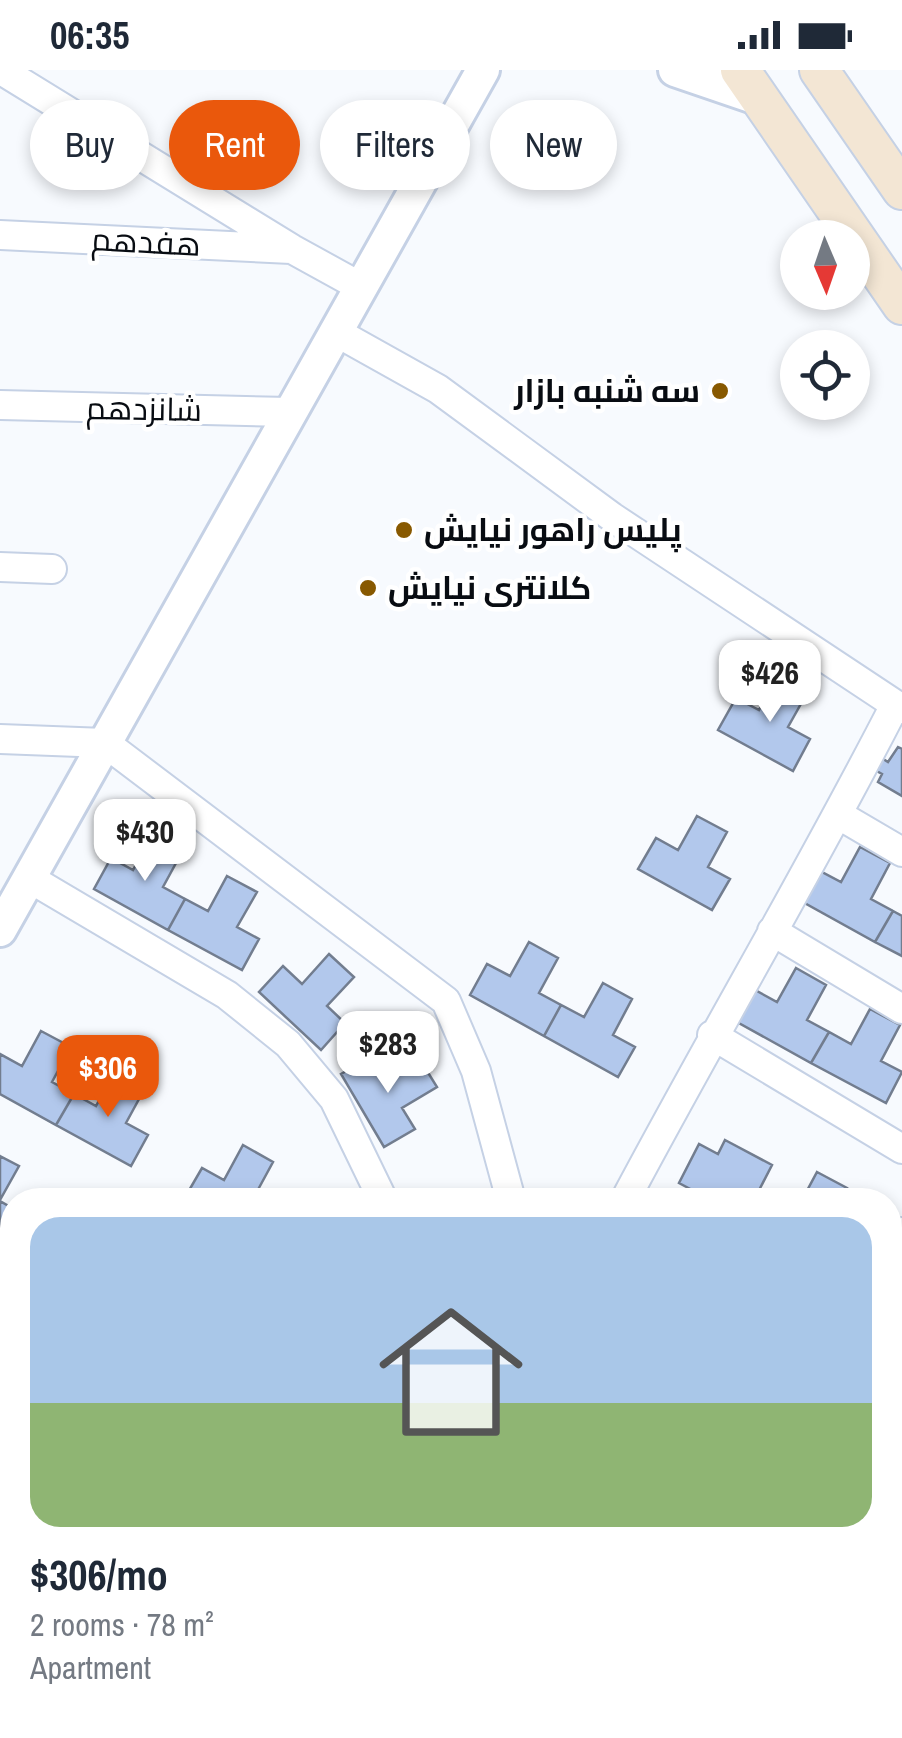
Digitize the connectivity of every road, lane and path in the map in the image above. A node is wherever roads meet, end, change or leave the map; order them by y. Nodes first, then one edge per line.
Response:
1 (1, 70) edge
2 (483, 70) edge
3 (675, 70) edge
4 (820, 70) edge
5 (750, 85) edge
6 (902, 190) edge
7 (0, 235) edge
8 (292, 249) junction
9 (361, 288) junction
10 (902, 305) edge
11 (336, 332) junction
12 (0, 405) edge
13 (289, 412) junction
14 (0, 567) edge
15 (52, 569) dead end
16 (898, 707) edge
17 (0, 739) edge
18 (105, 743) junction
19 (839, 815) junction
20 (902, 852) edge
21 (30, 878) junction
22 (0, 930) edge
23 (772, 931) junction
24 (902, 1009) edge
25 (712, 1035) junction
26 (902, 1148) edge
27 (377, 1188) edge
28 (508, 1188) edge
29 (631, 1188) edge

1 - 8 street
2 - 9 street
3 - 5 street
4 - 6 main road
5 - 10 main road
7 - 8 street, هفدهم
8 - 9 street
9 - 11 street
11 - 13 street
11 - 16 street
12 - 13 street, شانزدهم
13 - 18 street
14 - 15 street
16 - 19 street
17 - 18 street
18 - 21 street
18 - 28 street
19 - 20 street
19 - 23 street
21 - 22 street
21 - 27 street
23 - 24 street
23 - 25 street
25 - 26 street
25 - 29 street

